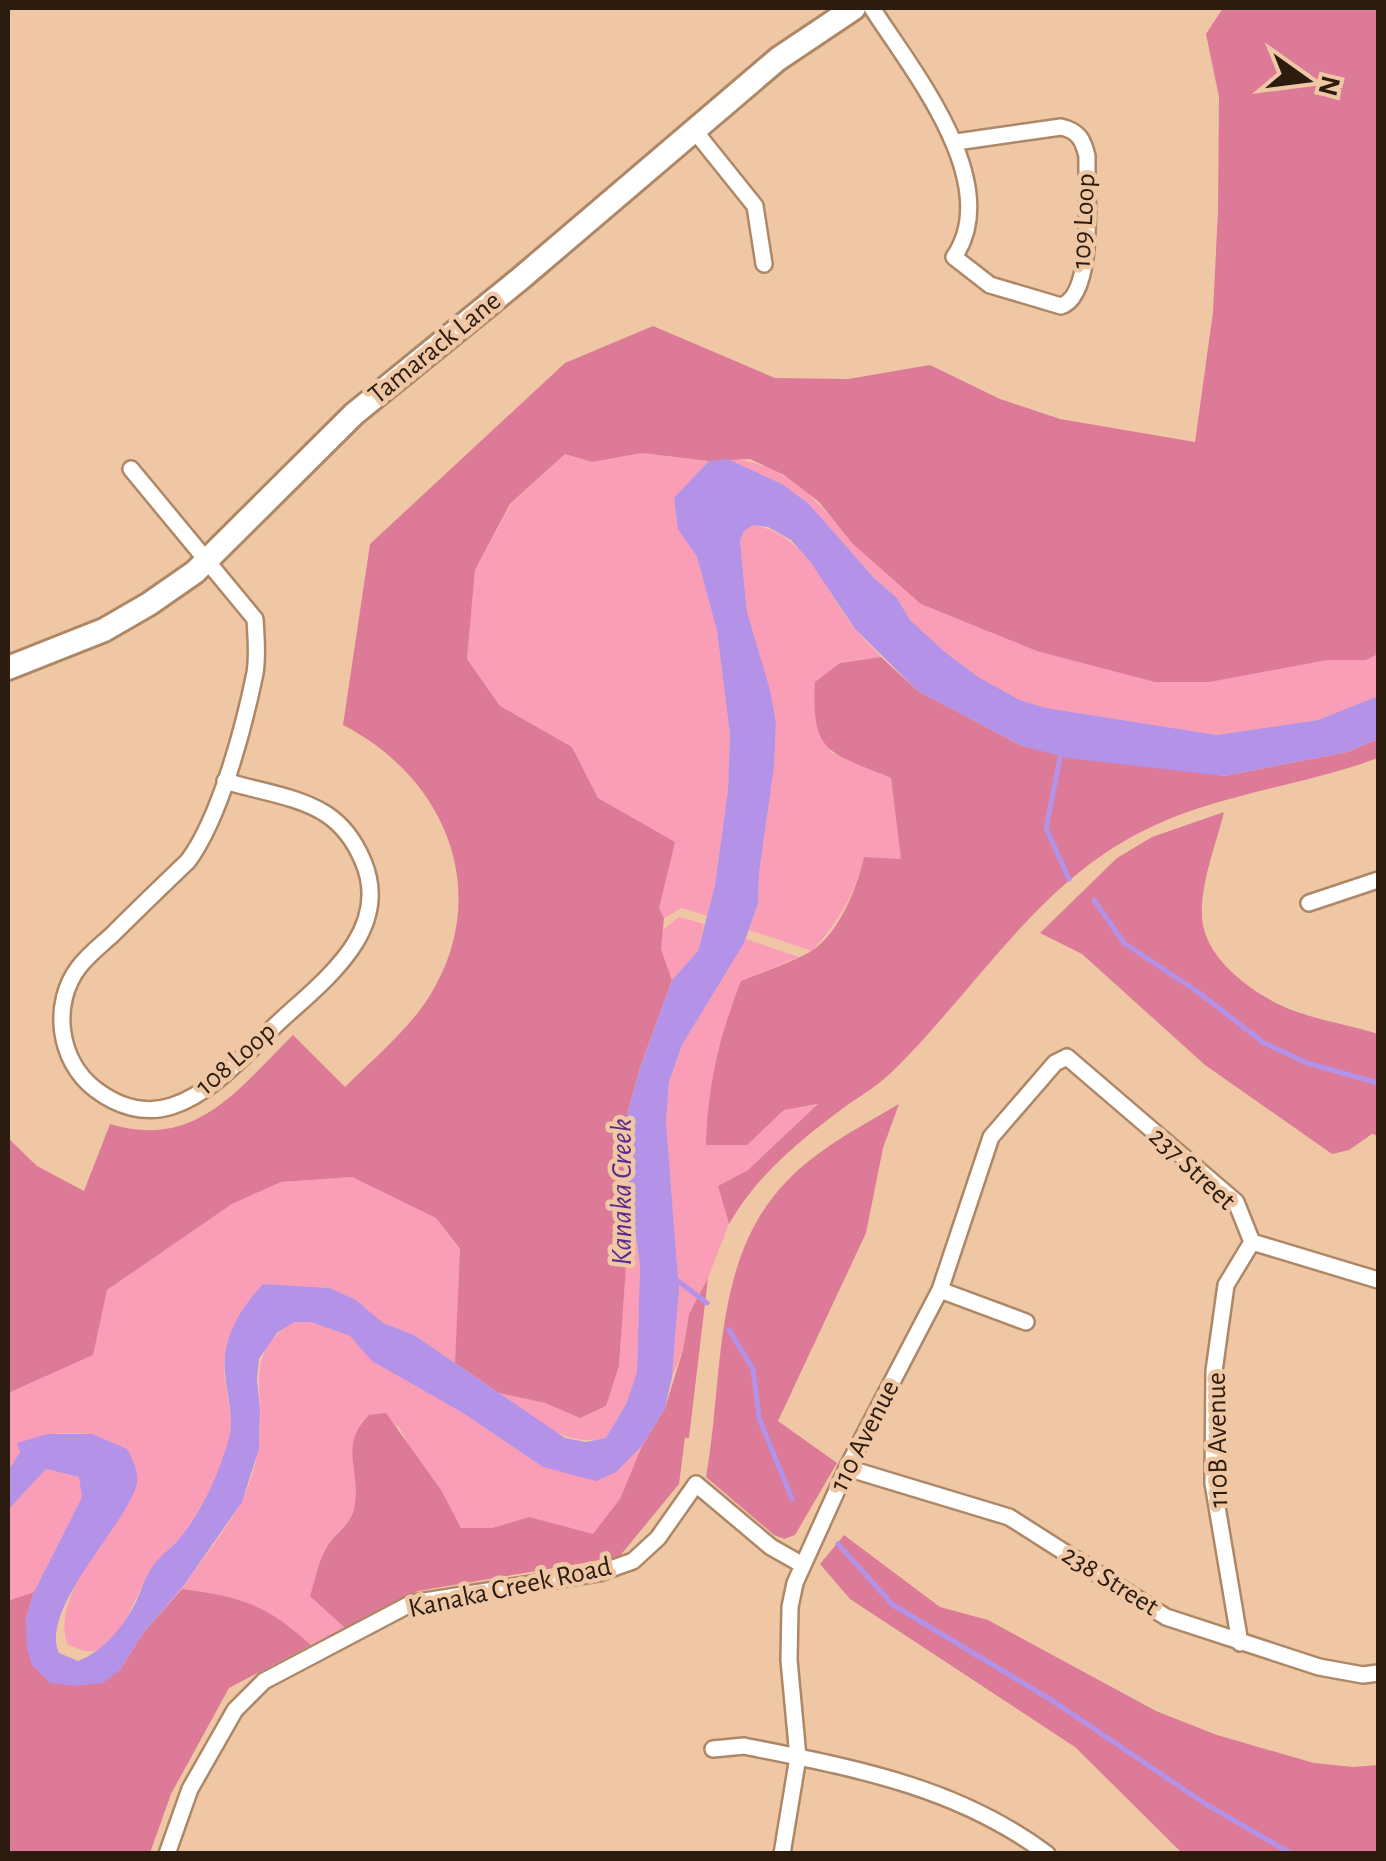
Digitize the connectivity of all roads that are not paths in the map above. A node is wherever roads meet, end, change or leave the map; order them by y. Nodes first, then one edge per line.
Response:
1 (854, 8) edge
2 (872, 8) edge
3 (694, 130) junction
4 (956, 142) junction
5 (764, 264) dead end
6 (131, 469) dead end
7 (209, 560) junction
8 (8, 668) edge
9 (225, 781) junction
10 (1378, 880) edge
11 (1309, 903) dead end
12 (1066, 1057) joint
13 (1252, 1242) junction
14 (1378, 1280) edge
15 (940, 1290) junction
16 (1026, 1322) dead end
17 (847, 1468) junction
18 (801, 1564) junction
19 (1240, 1643) junction
20 (1378, 1673) edge
21 (713, 1749) dead end
22 (798, 1757) junction
23 (167, 1854) edge
24 (782, 1854) edge
25 (1048, 1854) edge

1 - 3 street, Tamarack Lane
2 - 4 street
3 - 5 street
3 - 7 street, Tamarack Lane
4 - 4 street, 109 Loop
6 - 7 street, 108 Loop
7 - 8 street, Tamarack Lane
7 - 9 street, 108 Loop
9 - 9 street, 108 Loop
10 - 11 street
12 - 13 street, 237 Street
12 - 15 street, 110 Avenue
13 - 14 street, 237 Street
13 - 19 street, 110B Avenue
15 - 16 street
15 - 17 street, 110 Avenue
17 - 18 street, 110 Avenue
17 - 19 street, 238 Street
18 - 22 street, 110 Avenue
18 - 23 street, Kanaka Creek Road
19 - 20 street, 238 Street
21 - 22 street
22 - 24 street, 110 Avenue
22 - 25 street

